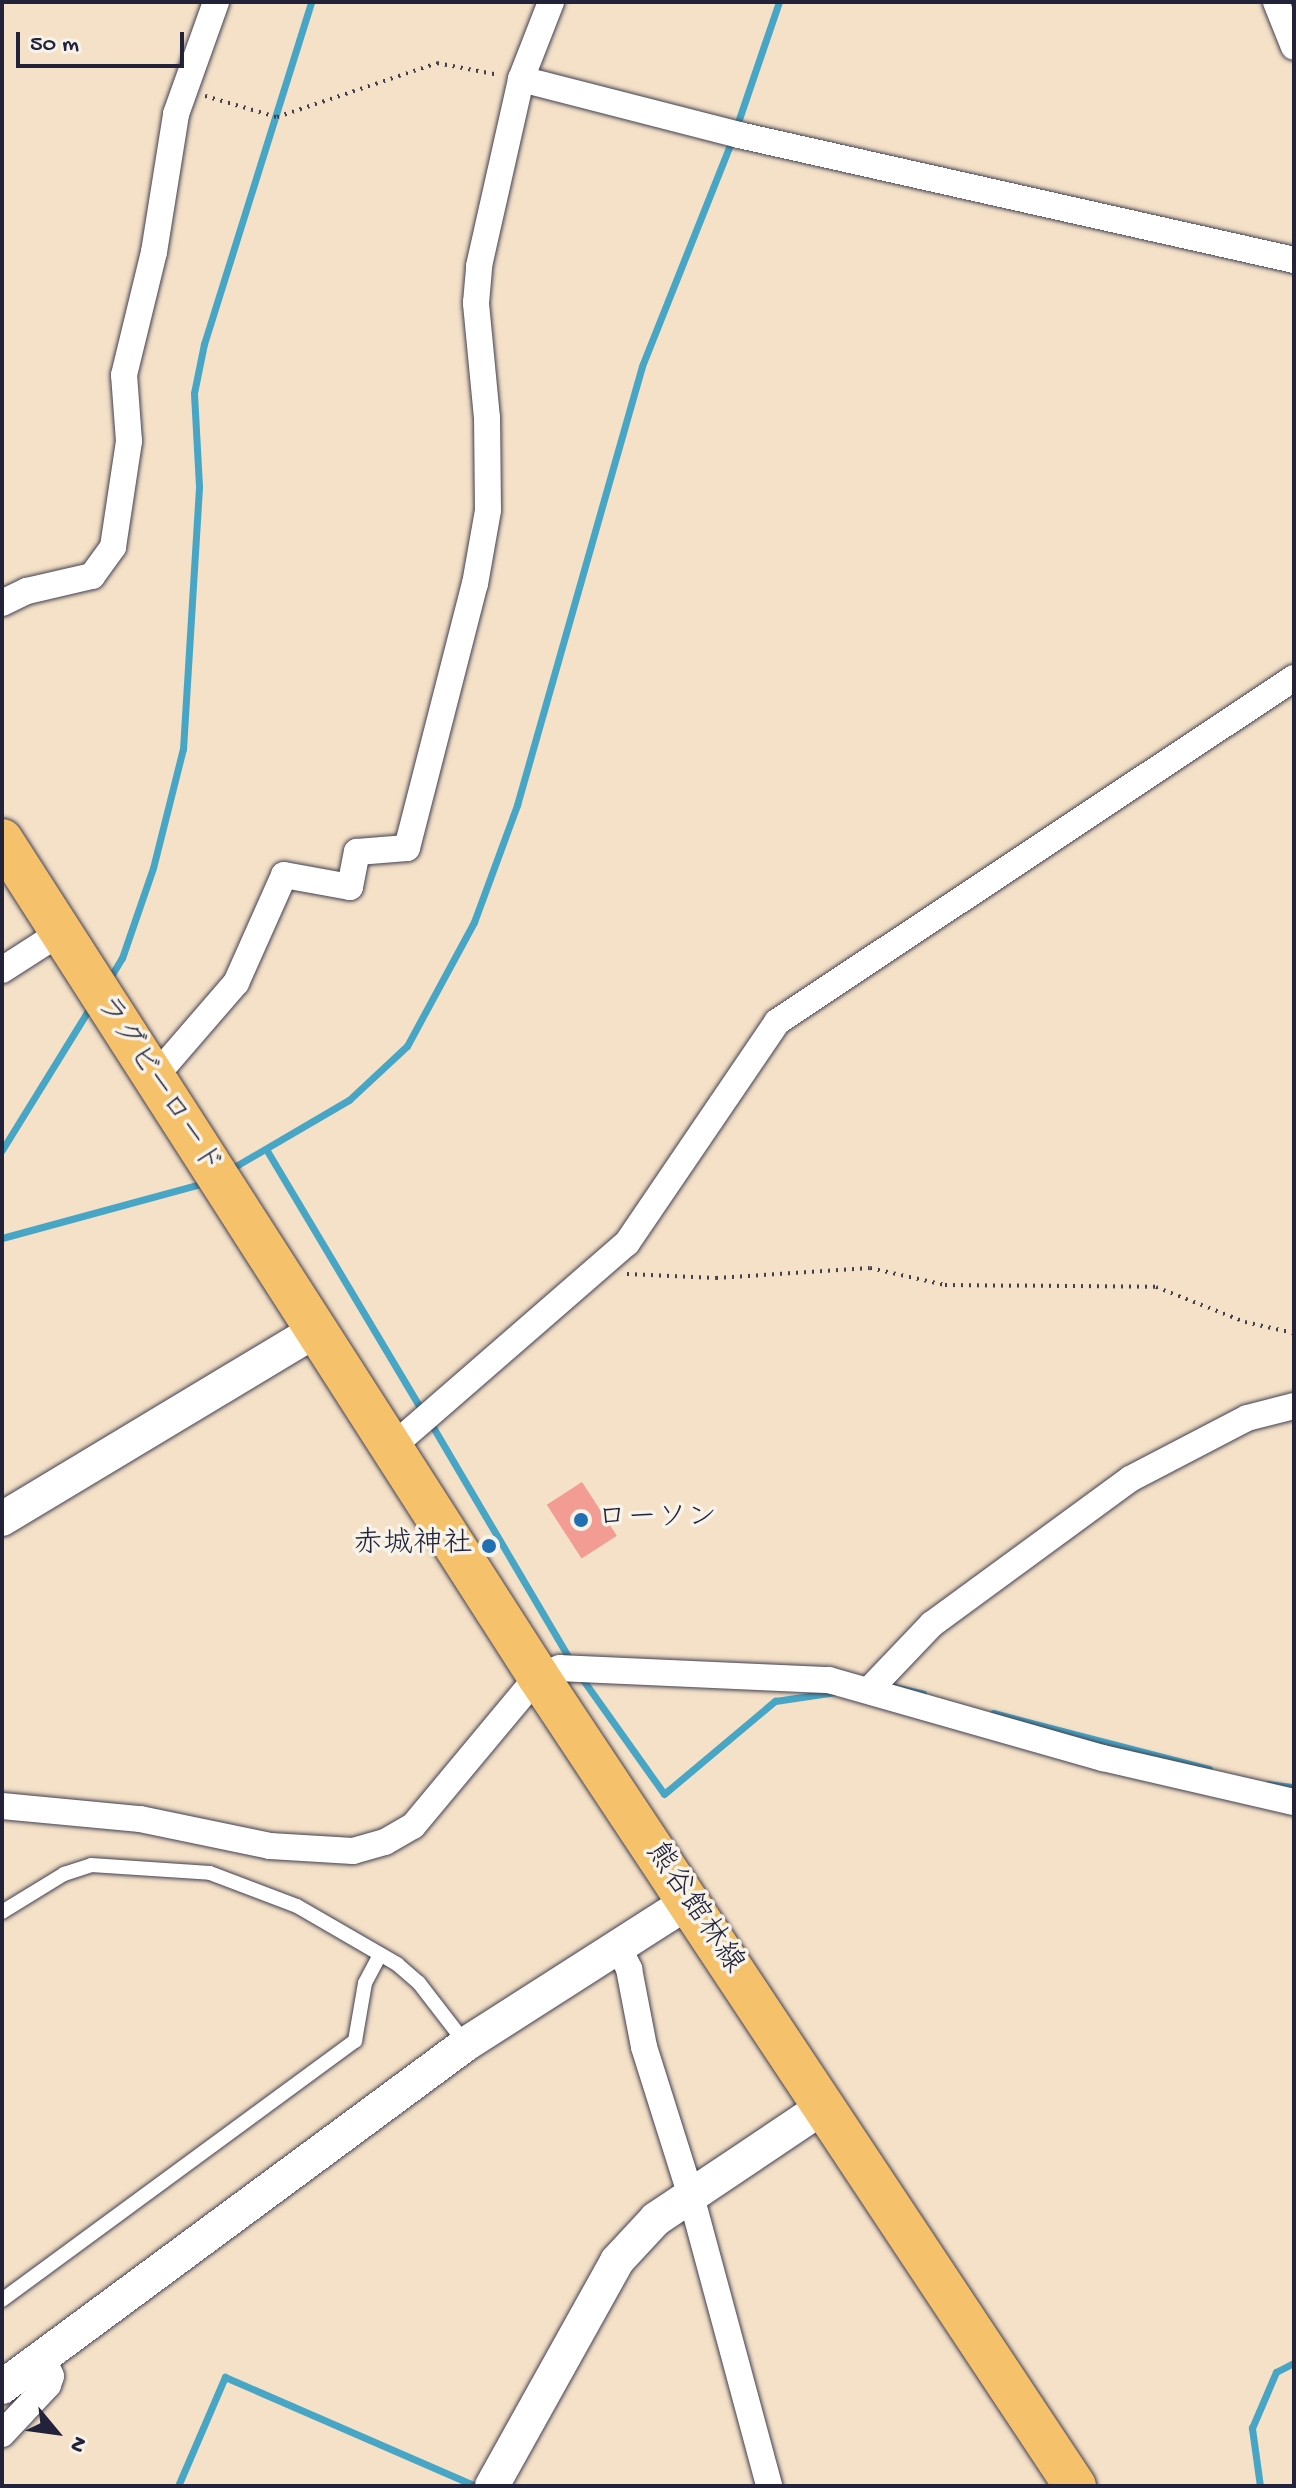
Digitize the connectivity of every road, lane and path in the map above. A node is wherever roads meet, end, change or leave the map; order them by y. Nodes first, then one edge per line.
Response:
1 (216, 2) edge
2 (551, 2) edge
3 (1276, 2) edge
4 (1294, 47) edge
5 (521, 79) junction
6 (184, 90) junction
7 (1294, 260) edge
8 (2, 603) edge
9 (1294, 678) edge
10 (2, 840) edge
11 (58, 934) junction
12 (2, 970) edge
13 (153, 1079) junction
14 (593, 1273) junction
15 (316, 1330) junction
16 (1294, 1333) edge
17 (1294, 1406) edge
18 (404, 1437) junction
19 (2, 1519) edge
20 (538, 1676) junction
21 (869, 1690) junction
22 (1294, 1802) edge
23 (2, 1806) edge
24 (688, 1902) junction
25 (2, 1912) edge
26 (618, 1947) junction
27 (380, 1955) junction
28 (466, 2044) junction
29 (826, 2105) junction
30 (691, 2196) junction
31 (2, 2300) edge
32 (42, 2357) junction
33 (2, 2387) edge
34 (2, 2434) edge
35 (492, 2486) edge
36 (769, 2486) edge
37 (1075, 2486) edge

1 - 6 street
2 - 5 street
3 - 4 street
5 - 6 path
5 - 7 street
5 - 13 street
6 - 8 street
9 - 14 street
10 - 11 main road, ラグビーロード
11 - 12 street
11 - 13 main road, ラグビーロード
13 - 15 main road, ラグビーロード
14 - 16 path
14 - 18 street
15 - 18 main road, 熊谷館林線
15 - 19 street
17 - 21 street
18 - 20 main road, 熊谷館林線
20 - 21 street
20 - 23 street
20 - 24 main road, 熊谷館林線
21 - 22 street
24 - 26 street
24 - 29 main road, 熊谷館林線
25 - 27 lane
26 - 28 street
26 - 30 street
27 - 28 lane
27 - 31 lane
28 - 32 street
29 - 30 street
29 - 37 main road, 熊谷館林線
30 - 35 street
30 - 36 street
32 - 33 street
32 - 34 street

